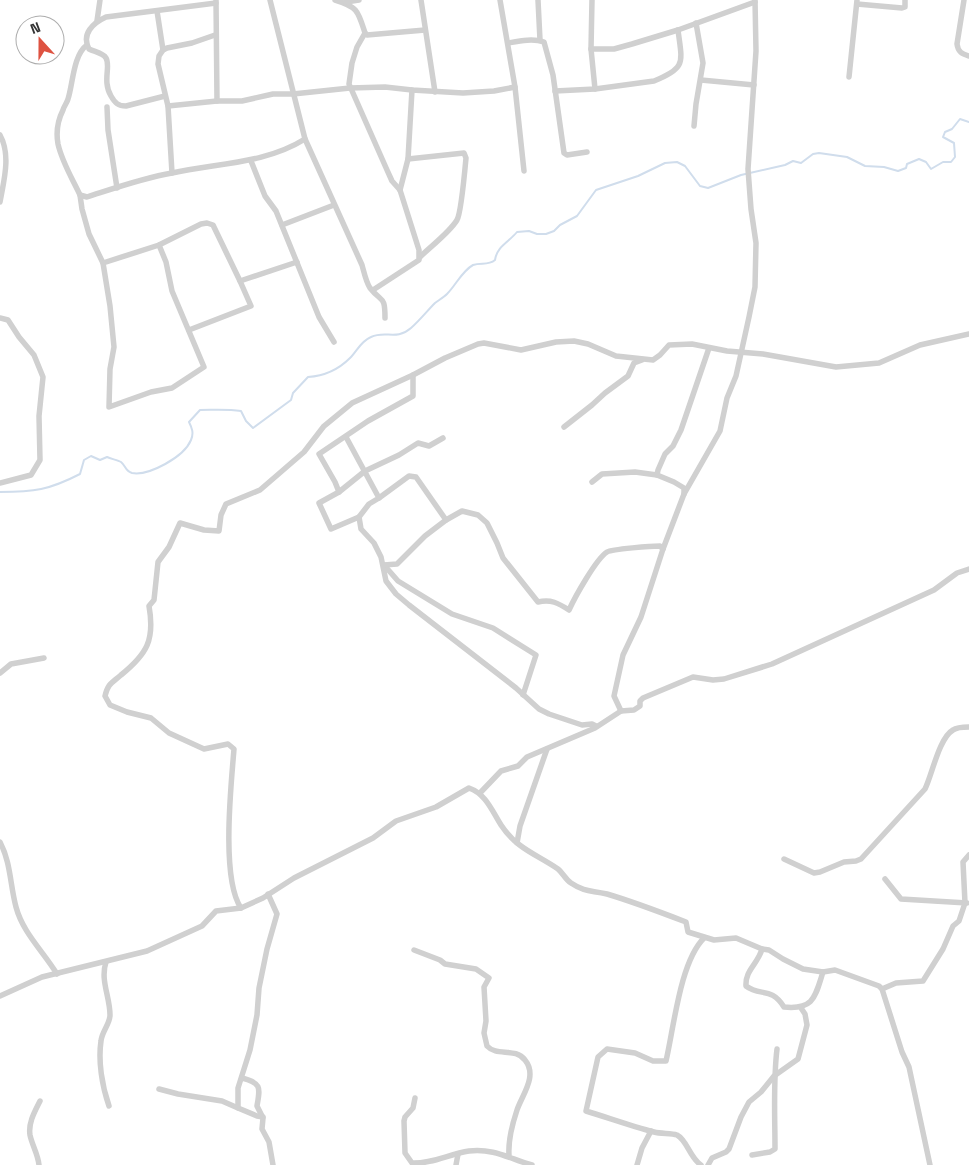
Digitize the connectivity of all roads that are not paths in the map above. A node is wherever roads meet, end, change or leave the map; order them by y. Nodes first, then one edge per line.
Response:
1 (100, 0) edge
2 (270, 0) edge
3 (336, 0) edge
4 (358, 0) edge
5 (421, 0) edge
6 (500, 0) edge
7 (538, 0) edge
8 (592, 0) edge
9 (906, 0) edge
10 (964, 0) edge
11 (755, 1) edge
12 (216, 2) edge
13 (346, 2) junction
14 (857, 2) edge
15 (157, 11) junction
16 (97, 21) junction
17 (696, 23) junction
18 (425, 30) junction
19 (678, 30) junction
20 (364, 33) junction
21 (215, 35) junction
22 (540, 40) junction
23 (508, 42) junction
24 (87, 45) junction
25 (591, 49) junction
26 (163, 50) junction
27 (969, 56) edge
28 (849, 76) dead end
29 (701, 80) junction
30 (754, 85) junction
31 (515, 87) junction
32 (350, 88) junction
33 (595, 89) junction
34 (412, 90) junction
35 (555, 91) junction
36 (435, 92) junction
37 (293, 94) junction
38 (165, 96) junction
39 (217, 101) junction
40 (168, 106) junction
41 (107, 107) dead end
42 (694, 126) dead end
43 (0, 135) edge
44 (305, 139) junction
45 (586, 152) dead end
46 (408, 159) junction
47 (251, 160) junction
48 (524, 171) dead end
49 (172, 173) junction
50 (117, 188) junction
51 (400, 190) junction
52 (80, 195) junction
53 (0, 202) edge
54 (334, 205) junction
55 (282, 225) junction
56 (159, 245) junction
57 (420, 257) junction
58 (297, 262) junction
59 (103, 264) junction
60 (240, 281) junction
61 (374, 290) junction
62 (0, 318) edge
63 (385, 318) dead end
64 (189, 330) junction
65 (969, 334) edge
66 (334, 342) dead end
67 (709, 348) junction
68 (743, 351) junction
69 (645, 359) junction
70 (413, 376) junction
71 (564, 427) dead end
72 (346, 437) junction
73 (443, 438) dead end
74 (365, 471) junction
75 (658, 475) junction
76 (592, 482) dead end
77 (0, 483) edge
78 (339, 492) junction
79 (684, 494) junction
80 (379, 498) junction
81 (359, 517) junction
82 (446, 520) junction
83 (663, 549) junction
84 (384, 565) junction
85 (969, 569) edge
86 (44, 658) dead end
87 (0, 673) edge
88 (523, 695) junction
89 (621, 711) junction
90 (596, 726) junction
91 (969, 726) edge
92 (547, 749) junction
93 (480, 793) junction
94 (0, 842) edge
95 (518, 843) junction
96 (969, 855) edge
97 (784, 859) dead end
98 (885, 879) dead end
99 (268, 894) junction
100 (967, 903) edge
101 (241, 908) junction
102 (704, 938) junction
103 (762, 949) junction
104 (414, 950) dead end
105 (106, 962) junction
106 (823, 972) junction
107 (57, 974) junction
108 (882, 989) junction
109 (0, 996) edge
110 (801, 1008) junction
111 (777, 1049) dead end
112 (774, 1076) junction
113 (242, 1078) junction
114 (159, 1089) dead end
115 (776, 1090) junction
116 (761, 1092) junction
117 (416, 1098) dead end
118 (40, 1100) dead end
119 (109, 1106) dead end
120 (238, 1108) junction
121 (262, 1117) junction
122 (651, 1131) junction
123 (458, 1154) junction
124 (752, 1155) dead end
125 (509, 1156) junction
126 (39, 1165) edge
127 (273, 1165) edge
128 (456, 1165) edge
129 (532, 1165) edge
130 (637, 1165) edge
131 (701, 1165) edge
132 (708, 1165) edge
133 (930, 1165) edge

1 - 16 street
2 - 37 street
3 - 13 street
4 - 13 street
5 - 18 street
6 - 23 street
7 - 22 street
8 - 25 street
9 - 14 street
10 - 27 street
11 - 17 street
11 - 30 street
12 - 15 street
12 - 21 street
13 - 20 street
14 - 28 street
15 - 16 street
15 - 26 street
16 - 24 street
17 - 19 street
17 - 29 street
18 - 20 street
18 - 36 street
19 - 25 street
19 - 33 street
20 - 32 street
21 - 26 street
21 - 39 street
22 - 23 street
22 - 35 street
23 - 31 street
24 - 38 street
24 - 52 street
25 - 33 street
26 - 38 street
29 - 30 street
29 - 42 street
30 - 68 street
31 - 36 street
31 - 48 street
32 - 34 street
32 - 37 street
32 - 51 street
33 - 35 street
34 - 36 street
34 - 46 street
35 - 45 street
37 - 39 street
37 - 44 street
38 - 40 street
39 - 40 street
40 - 49 street
41 - 50 street
43 - 53 street
44 - 47 street
44 - 54 street
46 - 51 street
46 - 57 street
47 - 49 street
47 - 55 street
49 - 50 street
50 - 52 street
51 - 57 street
52 - 59 street
54 - 55 street
54 - 61 street
55 - 58 street
56 - 59 street
56 - 60 street
56 - 64 street
57 - 61 street
58 - 60 street
58 - 66 street
59 - 64 street
60 - 64 street
61 - 63 street
62 - 77 street
65 - 68 street
67 - 68 street
67 - 69 street
67 - 75 street
68 - 79 street
69 - 70 street
69 - 71 street
70 - 72 street
70 - 101 street
72 - 74 street
72 - 78 street
73 - 74 street
74 - 78 street
74 - 80 street
75 - 76 street
75 - 79 street
78 - 81 street
79 - 83 street
80 - 81 street
80 - 82 street
81 - 84 street
82 - 83 street
82 - 84 street
83 - 89 street
84 - 88 street
84 - 88 street
85 - 89 street
86 - 87 street
88 - 90 street
89 - 90 street
90 - 92 street
91 - 97 street
92 - 93 street
92 - 95 street
93 - 95 street
93 - 99 street
94 - 107 street
95 - 102 street
96 - 100 street
98 - 100 street
99 - 101 street
99 - 113 street
100 - 108 street
101 - 105 street
102 - 103 street
102 - 122 street
103 - 106 street
103 - 110 street
104 - 125 street
105 - 107 street
105 - 119 street
106 - 108 street
106 - 110 street
107 - 109 street
108 - 133 street
110 - 112 street
111 - 112 street
112 - 115 street
112 - 116 street
113 - 120 street
113 - 121 street
114 - 120 street
115 - 116 street
115 - 124 street
116 - 132 street
117 - 123 street
118 - 126 street
120 - 121 street
121 - 127 street
122 - 130 street
122 - 131 street
123 - 125 street
123 - 128 street
125 - 129 street

